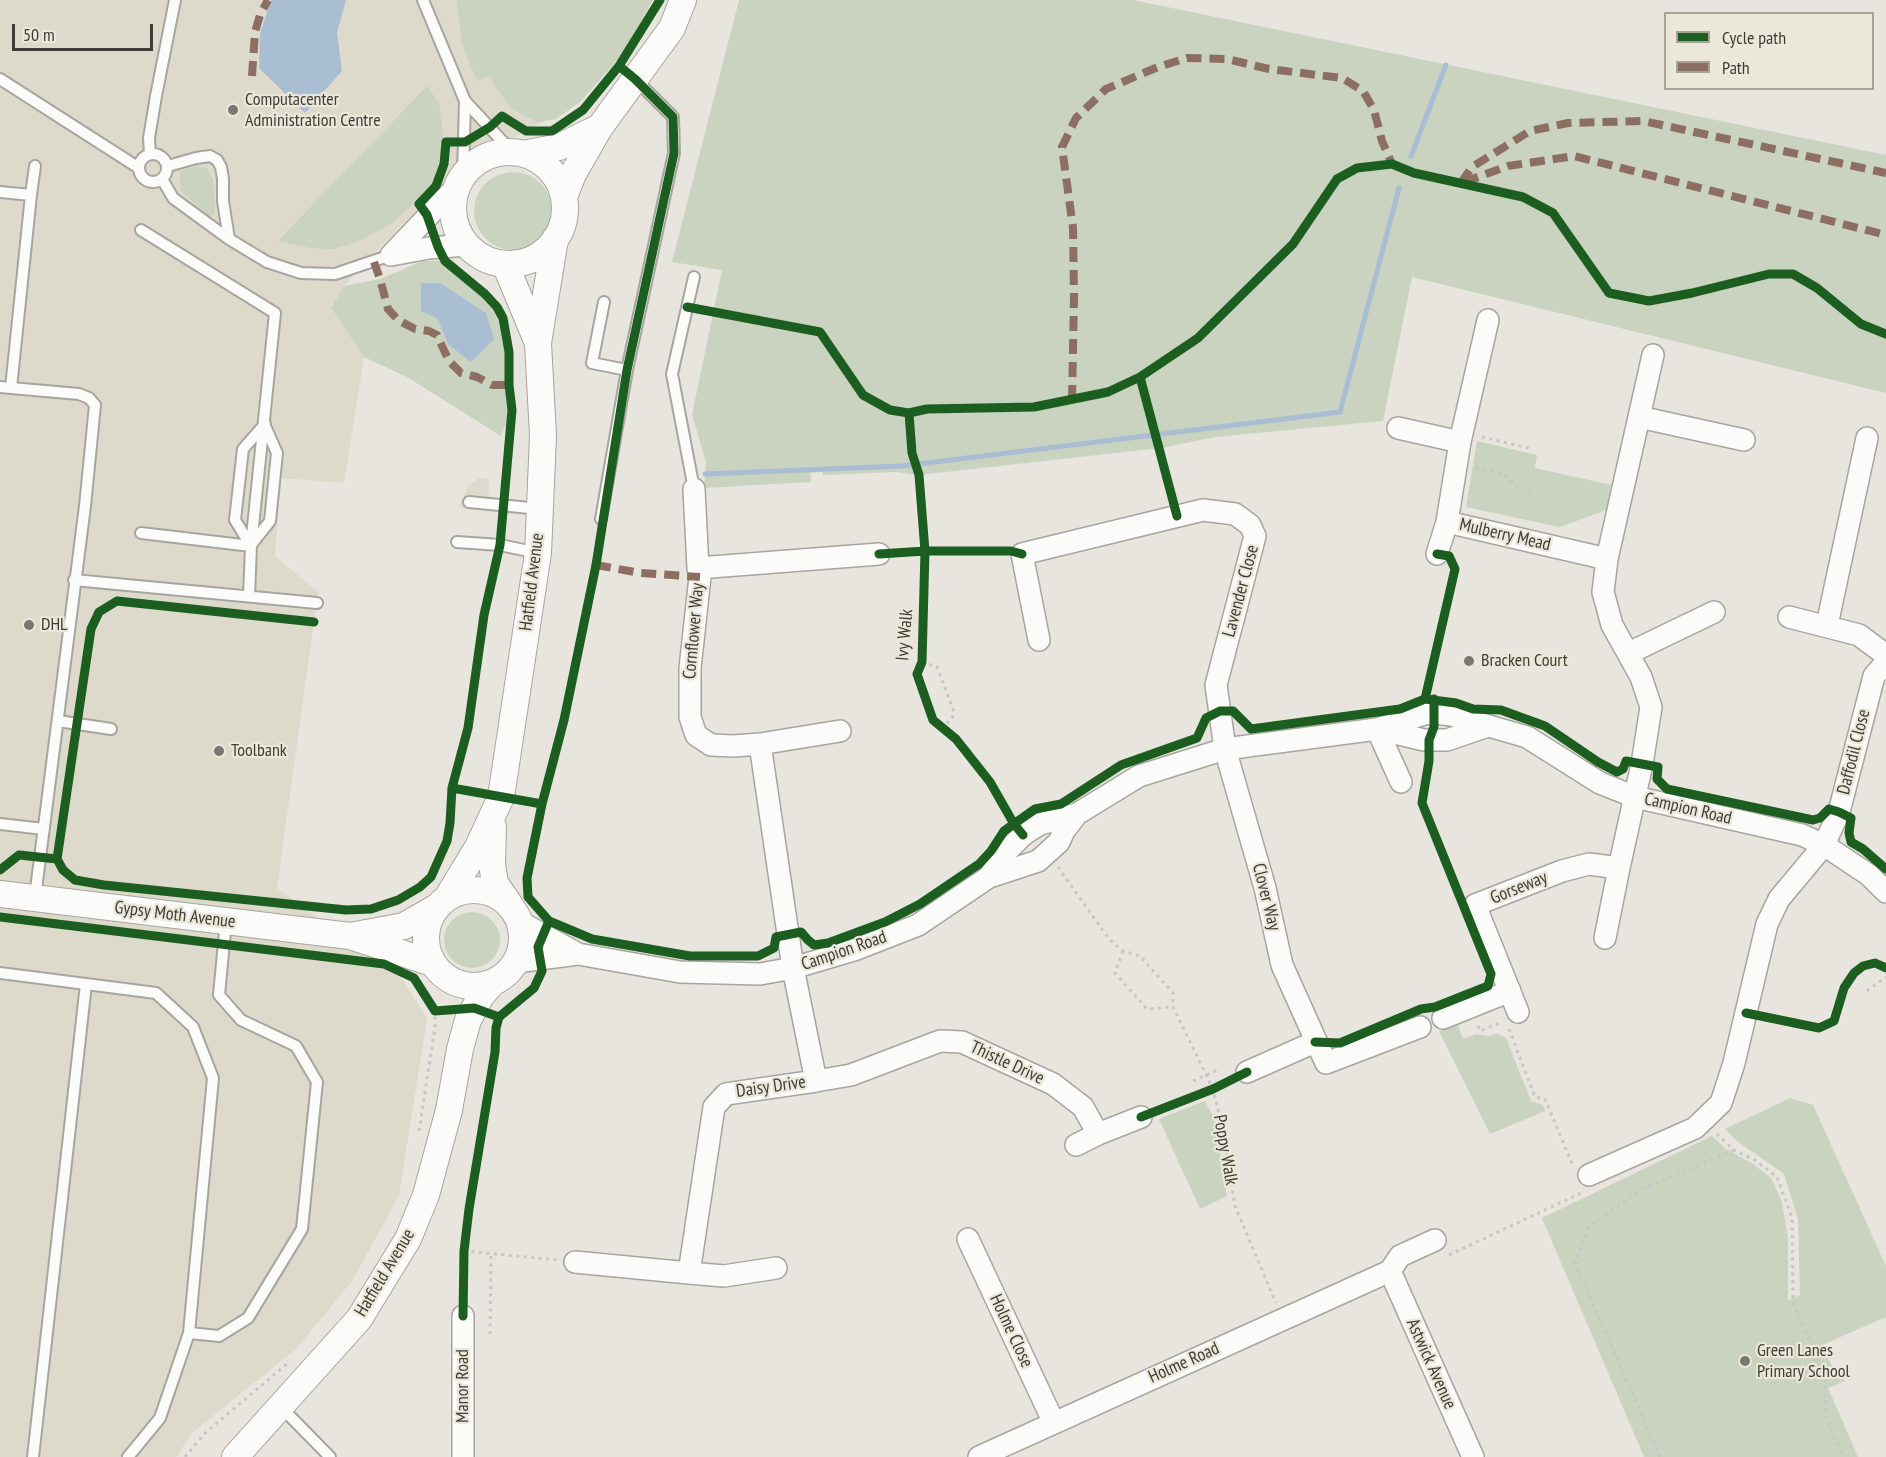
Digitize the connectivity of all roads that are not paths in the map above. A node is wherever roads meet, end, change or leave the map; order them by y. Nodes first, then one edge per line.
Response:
1 (175, 0) edge
2 (434, 0) edge
3 (683, 0) edge
4 (425, 5) edge
5 (0, 79) edge
6 (635, 79) junction
7 (465, 101) junction
8 (600, 127) junction
9 (519, 153) junction
10 (150, 154) junction
11 (35, 166) dead end
12 (168, 166) junction
13 (139, 168) junction
14 (162, 179) junction
15 (460, 180) junction
16 (0, 192) edge
17 (31, 195) junction
18 (564, 197) junction
19 (141, 230) dead end
20 (229, 239) junction
21 (555, 239) junction
22 (466, 245) junction
23 (391, 255) junction
24 (505, 264) junction
25 (694, 277) dead end
26 (604, 302) dead end
27 (1488, 320) dead end
28 (538, 343) junction
29 (1653, 355) dead end
30 (627, 370) junction
31 (6, 387) edge
32 (1639, 417) junction
33 (265, 424) junction
34 (1398, 428) dead end
35 (1462, 437) junction
36 (1867, 438) dead end
37 (1744, 440) dead end
38 (694, 489) joint
39 (469, 502) dead end
40 (540, 508) junction
41 (602, 519) dead end
42 (1447, 522) junction
43 (141, 533) dead end
44 (457, 542) dead end
45 (251, 546) junction
46 (538, 553) junction
47 (879, 554) dead end
48 (1437, 554) dead end
49 (1607, 559) junction
50 (698, 568) junction
51 (74, 580) junction
52 (249, 596) junction
53 (317, 603) dead end
54 (1714, 612) dead end
55 (1789, 617) dead end
56 (1827, 626) junction
57 (1039, 640) dead end
58 (1629, 653) junction
59 (1886, 655) edge
60 (1886, 662) edge
61 (58, 721) junction
62 (111, 729) dead end
63 (1377, 729) junction
64 (840, 731) dead end
65 (760, 744) junction
66 (1225, 749) junction
67 (1401, 782) dead end
68 (1635, 797) junction
69 (1077, 814) junction
70 (493, 817) junction
71 (0, 824) edge
72 (44, 829) junction
73 (1824, 845) junction
74 (1619, 868) junction
75 (989, 877) junction
76 (1886, 892) edge
77 (0, 894) edge
78 (35, 898) junction
79 (442, 903) junction
80 (515, 915) junction
81 (226, 921) junction
82 (350, 936) junction
83 (1605, 938) dead end
84 (578, 954) junction
85 (516, 962) junction
86 (793, 968) junction
87 (438, 969) junction
88 (0, 973) edge
89 (493, 982) junction
90 (86, 984) junction
91 (1510, 991) junction
92 (1518, 1012) dead end
93 (1443, 1018) dead end
94 (1420, 1027) dead end
95 (1315, 1042) junction
96 (460, 1049) junction
97 (1247, 1072) road end
98 (816, 1081) junction
99 (1141, 1117) dead end
100 (1098, 1134) junction
101 (1076, 1144) dead end
102 (1584, 1178) road end
103 (968, 1239) dead end
104 (1435, 1240) road end
105 (575, 1262) road end
106 (776, 1268) dead end
107 (1390, 1271) junction
108 (689, 1274) junction
109 (463, 1316) dead end
110 (189, 1333) junction
111 (280, 1406) junction
112 (1054, 1422) junction
113 (33, 1457) edge
114 (128, 1457) edge
115 (235, 1457) edge
116 (330, 1457) edge
117 (463, 1457) edge
118 (979, 1457) edge
119 (1473, 1457) edge

1 - 10 lane
2 - 4 lane
3 - 6 street
4 - 7 lane
5 - 13 lane
6 - 8 street
6 - 30 lane
7 - 9 lane
7 - 15 lane
8 - 9 street
8 - 18 street
9 - 15 street
9 - 18 street
10 - 12 lane
10 - 13 lane
11 - 17 lane
12 - 14 lane
12 - 20 lane
13 - 14 lane
14 - 20 lane
15 - 22 street
15 - 23 street
16 - 17 lane
17 - 31 lane
18 - 21 street
19 - 33 lane
20 - 23 lane
21 - 24 street
21 - 28 street, Hatfield Avenue
22 - 23 street
22 - 24 street
24 - 28 street, Hatfield Avenue
25 - 38 lane
26 - 30 lane
27 - 35 street, Mulberry Mead
28 - 40 street, Hatfield Avenue
29 - 32 street
30 - 41 lane
31 - 51 lane
32 - 37 street
32 - 49 street
33 - 45 lane
33 - 45 lane
33 - 45 lane
34 - 35 street
35 - 42 street, Mulberry Mead
36 - 56 street
38 - 50 street
39 - 40 lane
40 - 46 street, Hatfield Avenue
42 - 48 street
42 - 49 street, Mulberry Mead
43 - 45 lane
44 - 46 lane
45 - 52 lane
46 - 70 street, Hatfield Avenue
47 - 50 street, Cornflower Way
49 - 58 street
50 - 65 street, Cornflower Way
51 - 52 lane
51 - 61 lane
52 - 53 lane
54 - 58 street
55 - 56 street
56 - 59 street
57 - 66 street, Lavender Close
58 - 68 street
60 - 73 street, Daffodil Close
61 - 62 lane
61 - 72 lane
63 - 66 street, Campion Road
63 - 67 street
63 - 68 street, Campion Road
64 - 65 street, Cornflower Way
65 - 86 street
66 - 69 street, Campion Road
66 - 95 street, Clover Way
68 - 73 street, Campion Road
68 - 74 street
69 - 75 street, Campion Road
69 - 75 street, Campion Road
70 - 79 street, Hatfield Avenue
70 - 80 street, Hatfield Avenue
71 - 72 lane
72 - 78 lane
73 - 76 street, Campion Road
73 - 102 street, Daffodil Close
74 - 83 street
74 - 91 street, Gorseway
75 - 86 street, Campion Road
77 - 78 street, Gypsy Moth Avenue
78 - 81 street, Gypsy Moth Avenue
79 - 80 street
79 - 82 street, Gypsy Moth Avenue
79 - 87 street
80 - 84 street
80 - 85 street
81 - 82 street, Gypsy Moth Avenue
81 - 110 lane
82 - 87 street, Gypsy Moth Avenue
84 - 85 street
84 - 86 street, Campion Road
85 - 89 street
86 - 98 street, Daisy Drive
87 - 89 street
87 - 96 street, Hatfield Avenue
88 - 90 lane
89 - 96 street, Hatfield Avenue
90 - 110 lane
90 - 113 lane
91 - 92 street, Gorseway
91 - 93 street
94 - 95 street, Clover Way
95 - 97 street
96 - 111 street, Hatfield Avenue
98 - 100 street, Thistle Drive
98 - 108 street, Daisy Drive
99 - 100 street
100 - 101 street
103 - 112 street, Holme Close
104 - 107 street
105 - 108 street
106 - 108 street
107 - 112 street, Holme Road
107 - 119 street, Astwick Avenue
109 - 117 street, Manor Road
110 - 114 lane
111 - 115 street, Hatfield Avenue
111 - 116 lane
112 - 118 street, Holme Road

